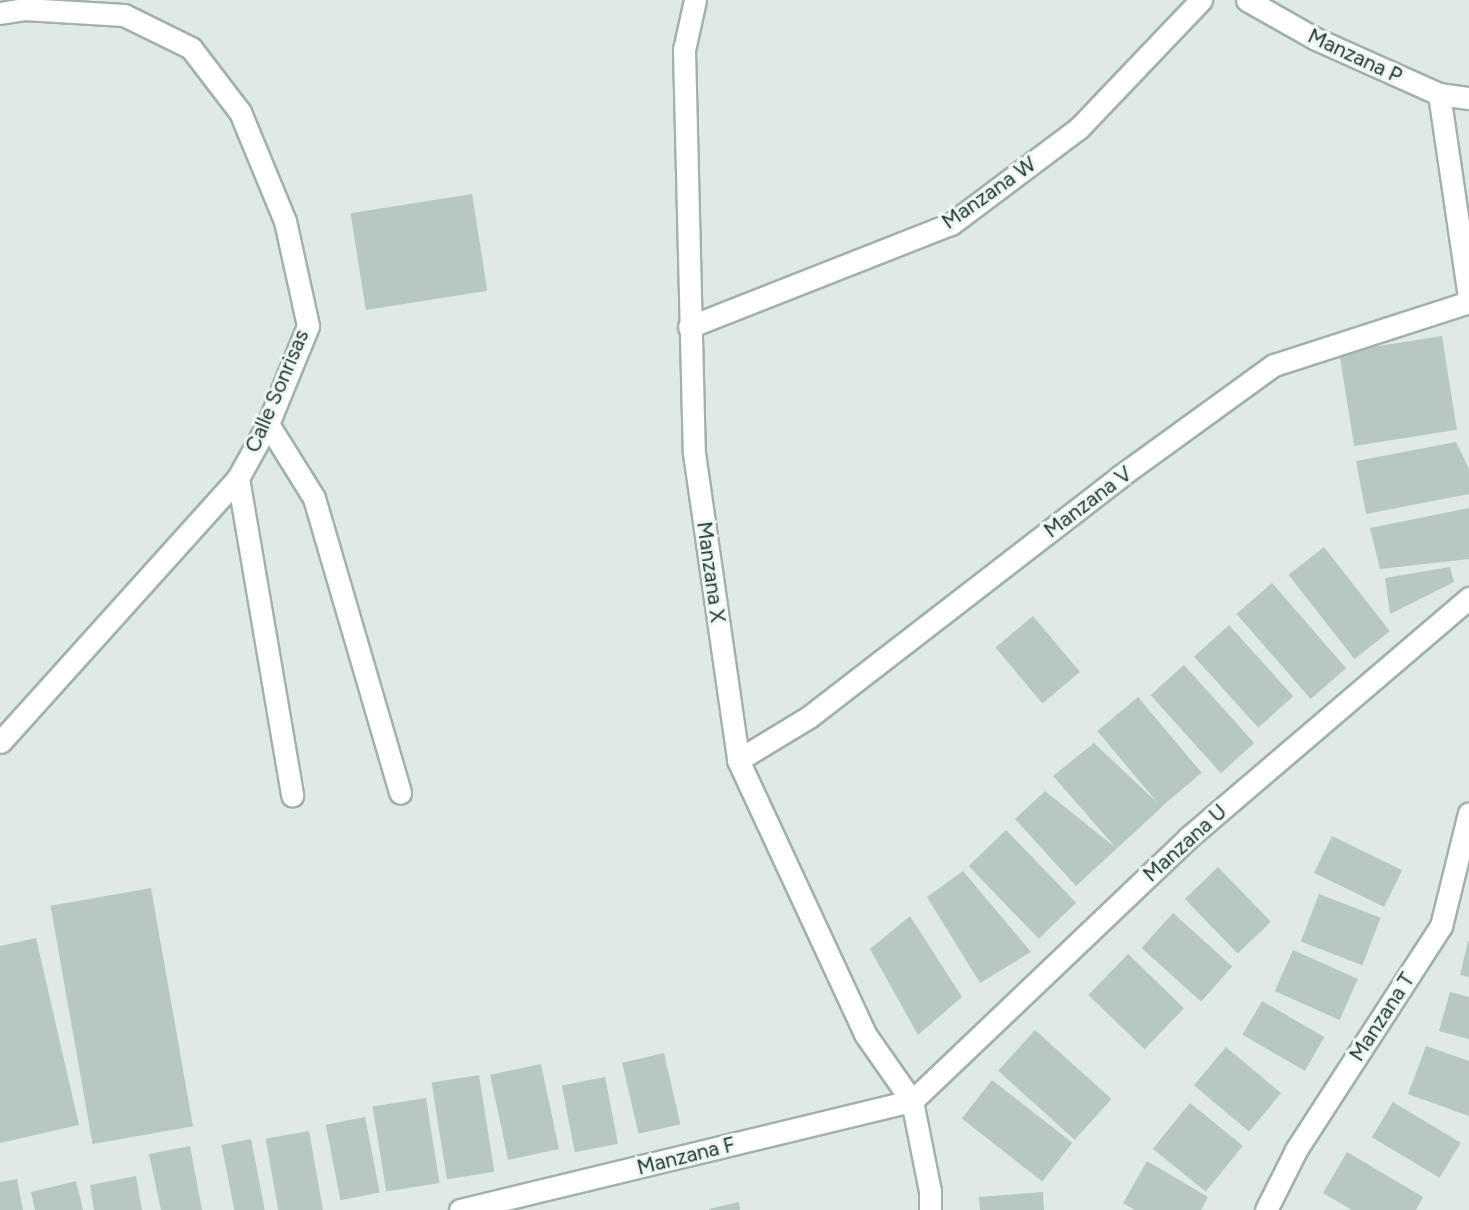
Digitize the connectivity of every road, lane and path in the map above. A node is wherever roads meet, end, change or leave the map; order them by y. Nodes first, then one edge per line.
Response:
1 (695, 0) edge
2 (1200, 0) edge
3 (1247, 0) edge
4 (0, 13) edge
5 (1439, 94) junction
6 (1469, 98) edge
7 (1469, 300) edge
8 (689, 327) junction
9 (268, 424) junction
10 (237, 478) junction
11 (1469, 598) edge
12 (0, 742) edge
13 (738, 760) junction
14 (400, 793) dead end
15 (292, 794) dead end
16 (1469, 813) edge
17 (912, 1101) junction
18 (460, 1210) edge
19 (930, 1210) edge
20 (1266, 1210) edge

1 - 8 street, Manzana X
2 - 8 street, Manzana W
3 - 5 street, Manzana P
4 - 9 street, Calle Sonrisas
5 - 6 street, Manzana P
5 - 7 street
7 - 13 street, Manzana V
8 - 13 street, Manzana X
9 - 10 street, Calle Sonrisas
9 - 14 street
10 - 12 street, Calle Sonrisas
10 - 15 street
11 - 17 street, Manzana U
13 - 17 street, Manzana X
16 - 20 street, Manzana T
17 - 18 street, Manzana F
17 - 19 street

